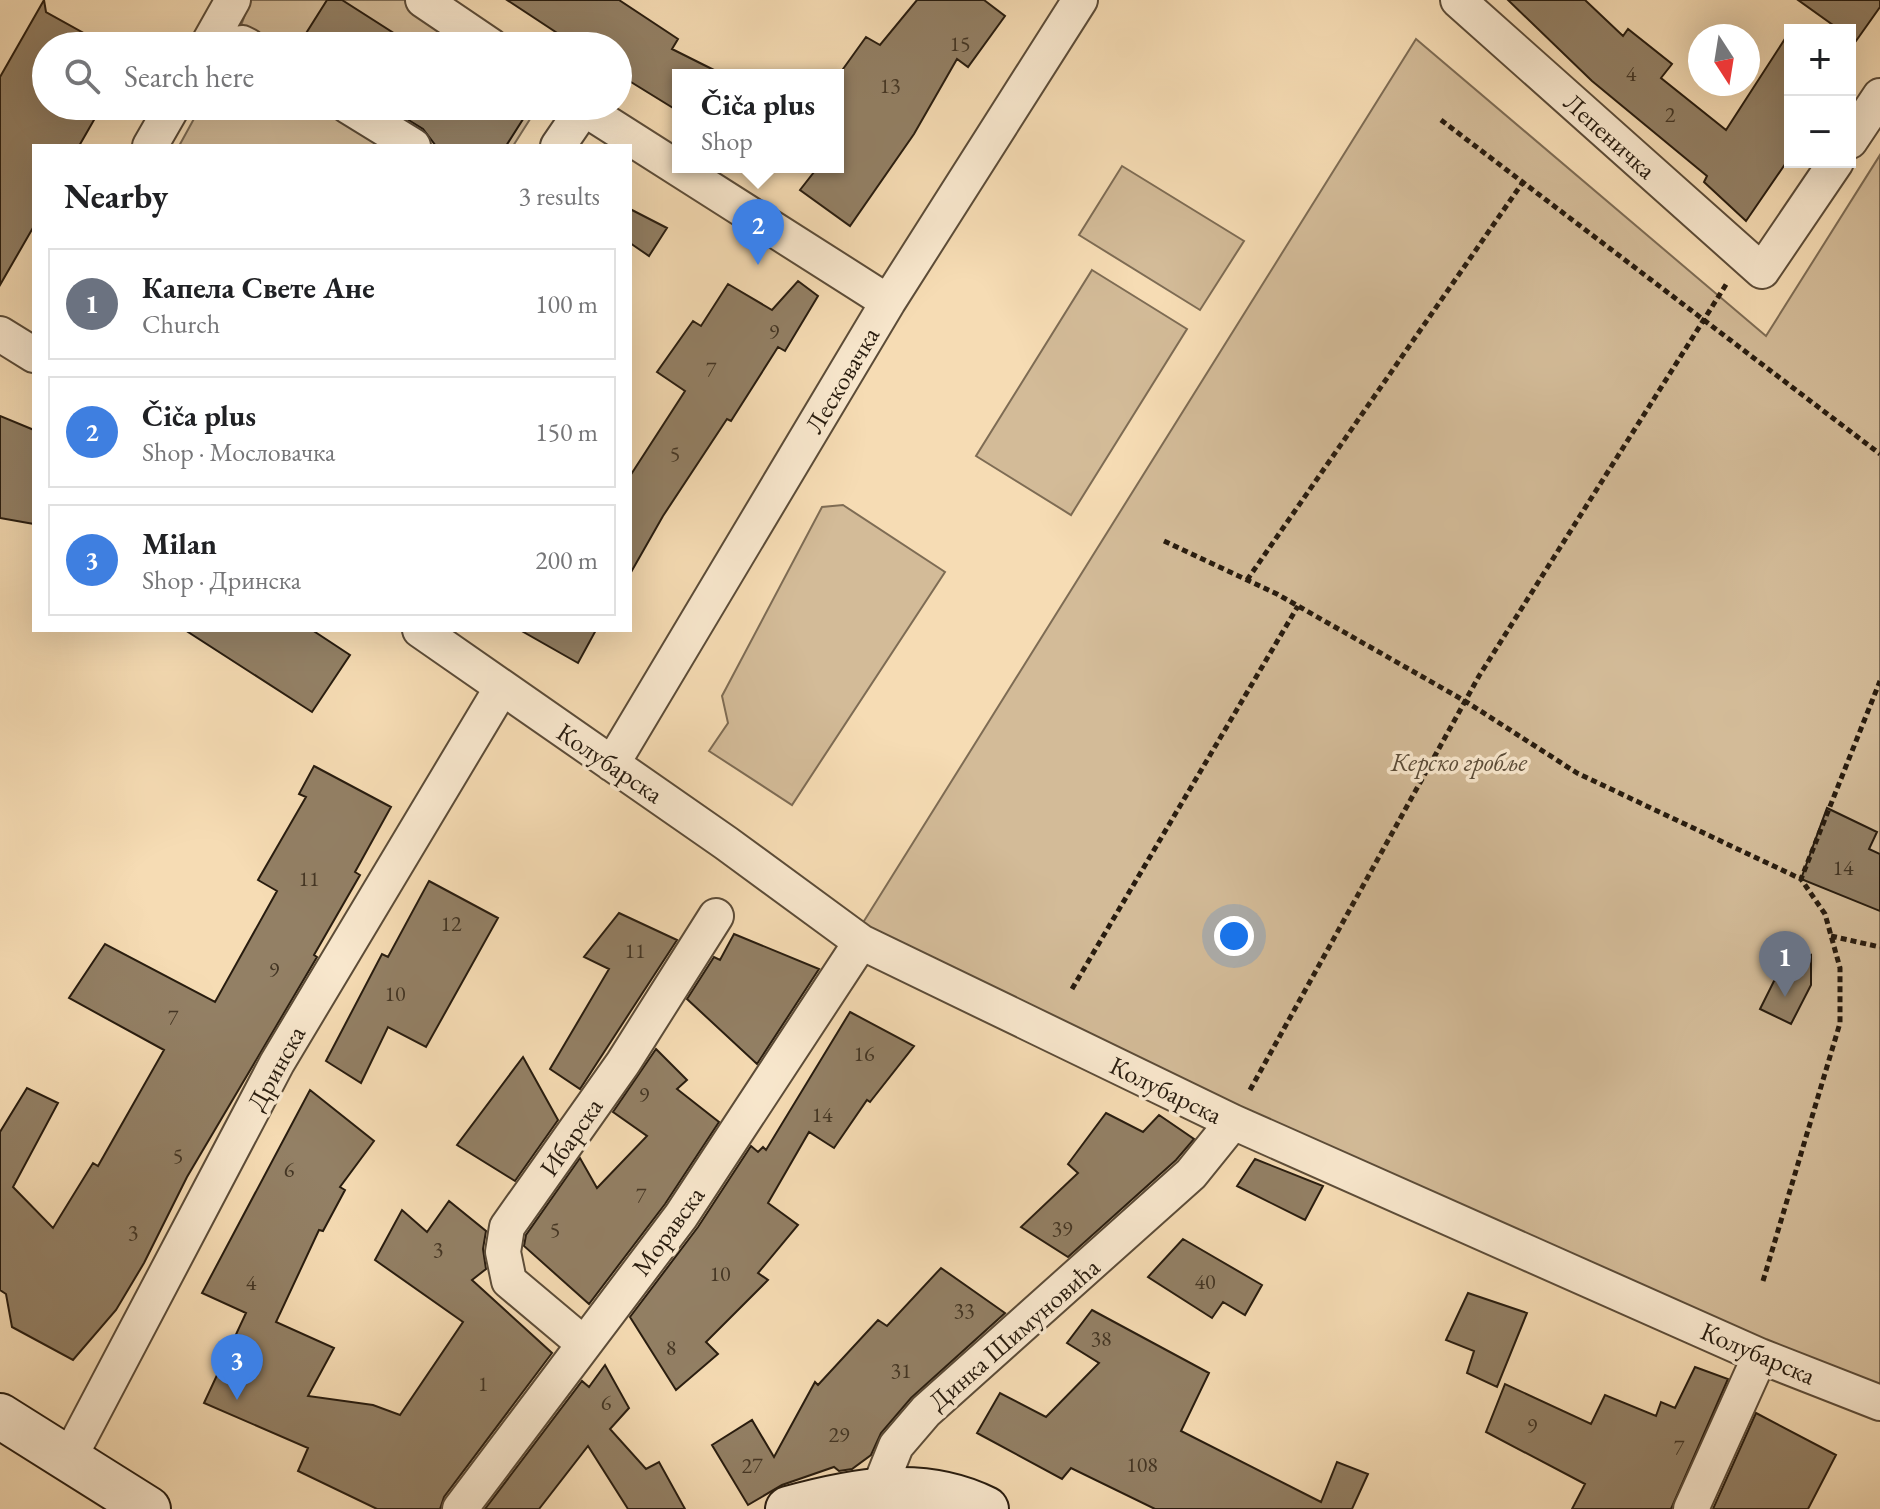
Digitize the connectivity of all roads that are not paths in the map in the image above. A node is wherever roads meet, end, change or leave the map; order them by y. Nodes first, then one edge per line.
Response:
1 (233, 0) edge
2 (423, 0) edge
3 (1080, 0) edge
4 (1458, 0) edge
5 (1491, 12) edge
6 (215, 32) edge
7 (470, 32) edge
8 (1880, 96) edge
9 (165, 120) edge
10 (371, 120) edge
11 (574, 120) edge
12 (602, 120) edge
13 (1856, 132) edge
14 (151, 144) edge
15 (410, 144) edge
16 (559, 144) edge
17 (672, 164) edge
18 (1831, 168) edge
19 (686, 173) edge
20 (888, 302) junction
21 (0, 334) edge
22 (32, 353) edge
23 (423, 632) edge
24 (501, 689) junction
25 (612, 764) junction
26 (716, 916) dead end
27 (861, 942) junction
28 (1233, 1122) junction
29 (584, 1344) junction
30 (1760, 1356) junction
31 (1880, 1403) edge
32 (0, 1416) edge
33 (69, 1458) junction
34 (878, 1491) junction
35 (148, 1509) edge
36 (460, 1509) edge
37 (788, 1509) edge
38 (986, 1509) edge
39 (1691, 1509) edge

1 - 6 street
2 - 7 street
3 - 20 street, Лесковачка
4 - 5 street, Лепеничка
5 - 18 street, Лепеничка
8 - 13 street
9 - 14 street
10 - 15 street
11 - 16 street
12 - 17 street
19 - 20 street
20 - 25 street, Лесковачка
21 - 22 street
23 - 24 street, Колубарска
24 - 25 street, Колубарска
24 - 33 street, Дринска
25 - 27 street, Колубарска
26 - 29 street, Ибарска
27 - 28 street, Колубарска
27 - 29 street, Моравска
28 - 30 street, Колубарска
28 - 34 street, Динка Шимуновића
29 - 36 street, Моравска
30 - 31 street, Колубарска
30 - 39 street
32 - 33 street
33 - 35 street
34 - 37 street
34 - 38 street

